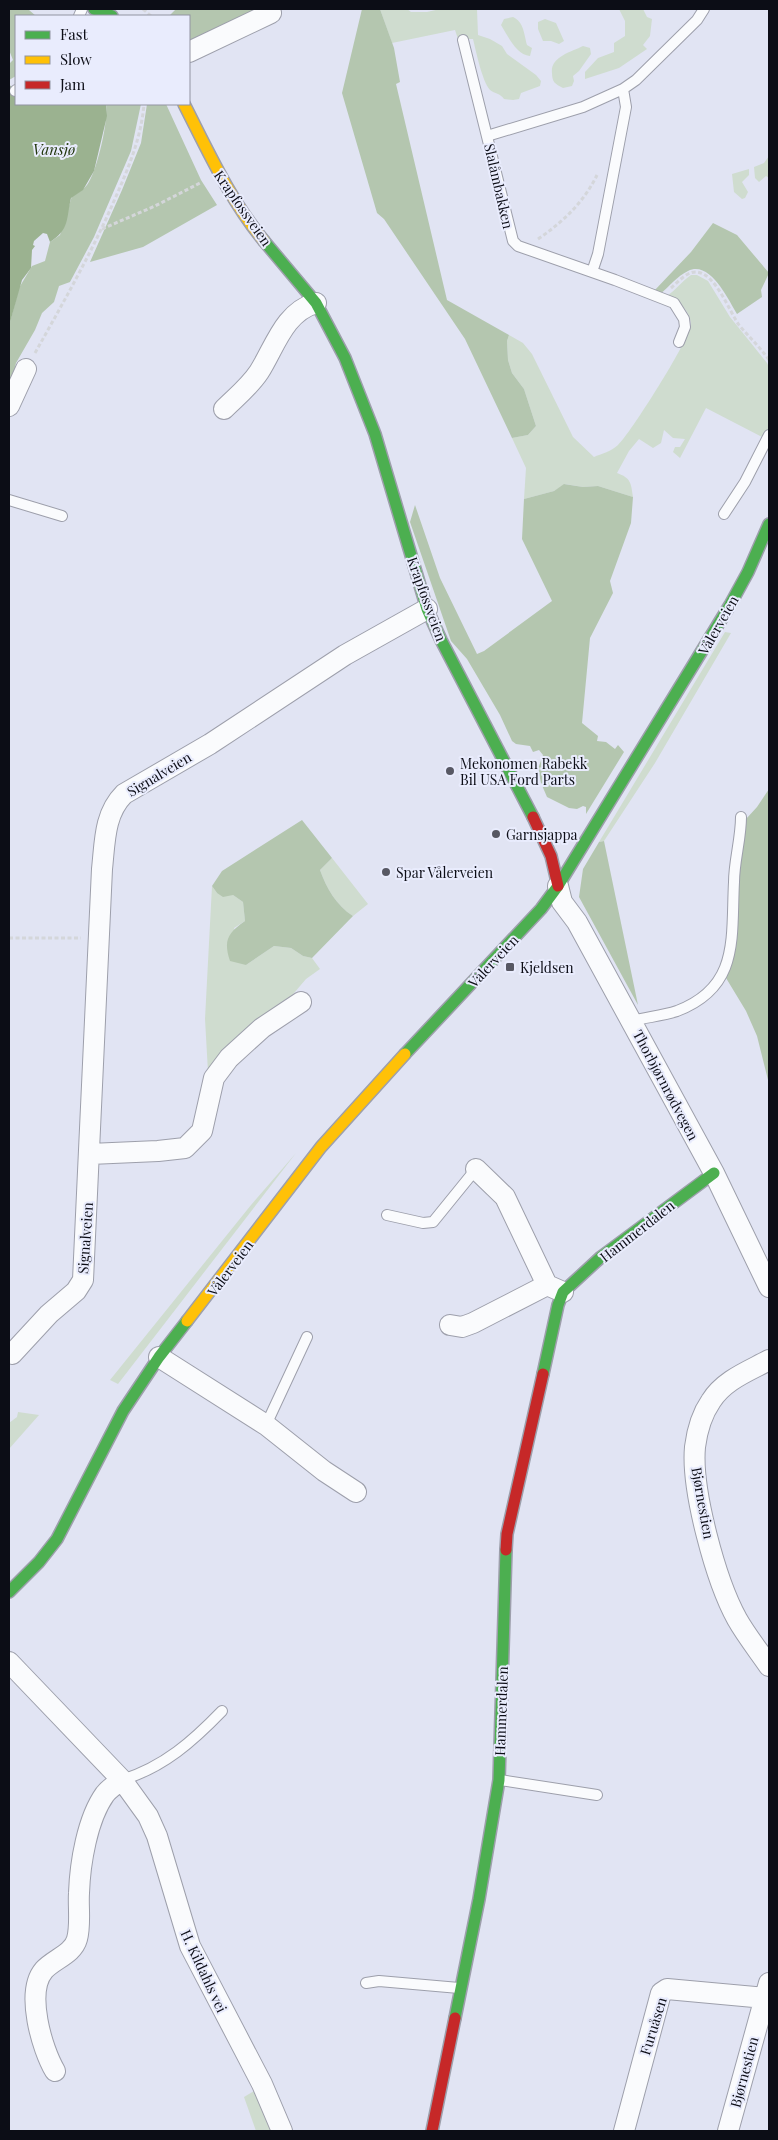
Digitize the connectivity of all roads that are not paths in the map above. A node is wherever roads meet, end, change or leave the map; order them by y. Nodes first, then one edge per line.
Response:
1 (94, 9) edge
2 (704, 9) edge
3 (271, 13) dead end
4 (109, 15) edge
5 (463, 40) dead end
6 (190, 52) edge
7 (623, 89) junction
8 (185, 105) edge
9 (487, 136) junction
10 (592, 272) junction
11 (316, 303) junction
12 (679, 342) dead end
13 (26, 369) road end
14 (9, 406) edge
15 (224, 409) dead end
16 (769, 435) edge
17 (9, 500) edge
18 (724, 514) dead end
19 (62, 516) dead end
20 (769, 524) edge
21 (427, 609) junction
22 (741, 818) dead end
23 (558, 886) junction
24 (301, 1002) dead end
25 (632, 1021) junction
26 (90, 1154) junction
27 (476, 1169) joint
28 (714, 1173) junction
29 (387, 1215) dead end
30 (769, 1287) edge
31 (555, 1288) junction
32 (450, 1325) dead end
33 (307, 1337) dead end
34 (12, 1354) dead end
35 (159, 1357) junction
36 (769, 1360) edge
37 (266, 1425) junction
38 (356, 1492) dead end
39 (9, 1592) edge
40 (9, 1662) edge
41 (769, 1666) edge
42 (222, 1711) dead end
43 (122, 1780) junction
44 (499, 1780) junction
45 (597, 1794) dead end
46 (366, 1983) dead end
47 (460, 1988) junction
48 (767, 1991) edge
49 (55, 2071) dead end
50 (282, 2131) edge
51 (432, 2131) edge
52 (624, 2131) edge
53 (728, 2131) edge

1 - 4 street
2 - 7 lane, Slalåmbakken
3 - 6 street
5 - 9 lane, Slalåmbakken
7 - 9 lane, Slalåmbakken
7 - 10 lane
8 - 11 street, Krapfossveien
9 - 10 lane, Slalåmbakken
10 - 12 lane, Slalåmbakken
11 - 15 street
11 - 21 street, Krapfossveien
13 - 14 street
16 - 18 lane
17 - 19 lane
20 - 23 street, Vålerveien
21 - 23 street, Krapfossveien
21 - 26 street, Signalveien
22 - 25 lane
23 - 25 street, Thorbjørnrødvegen
23 - 35 street, Vålerveien
24 - 26 street
25 - 28 street, Thorbjørnrødvegen
26 - 34 street, Signalveien
27 - 29 lane
27 - 31 street
28 - 30 street, Thorbjørnrødvegen
28 - 31 street, Hammerdalen
31 - 32 street, Hammerdalen
31 - 44 street, Hammerdalen
33 - 37 lane
35 - 37 street
35 - 39 street, Vålerveien
36 - 41 street, Bjørnestien
37 - 38 street
40 - 43 street, H. Kildahls vei
42 - 43 lane
43 - 49 street
43 - 50 street, H. Kildahls vei
44 - 45 lane
44 - 47 street, Hammerdalen
46 - 47 lane
47 - 51 street, Hammerdalen
48 - 52 street, Furuåsen
48 - 53 street, Bjørnestien

